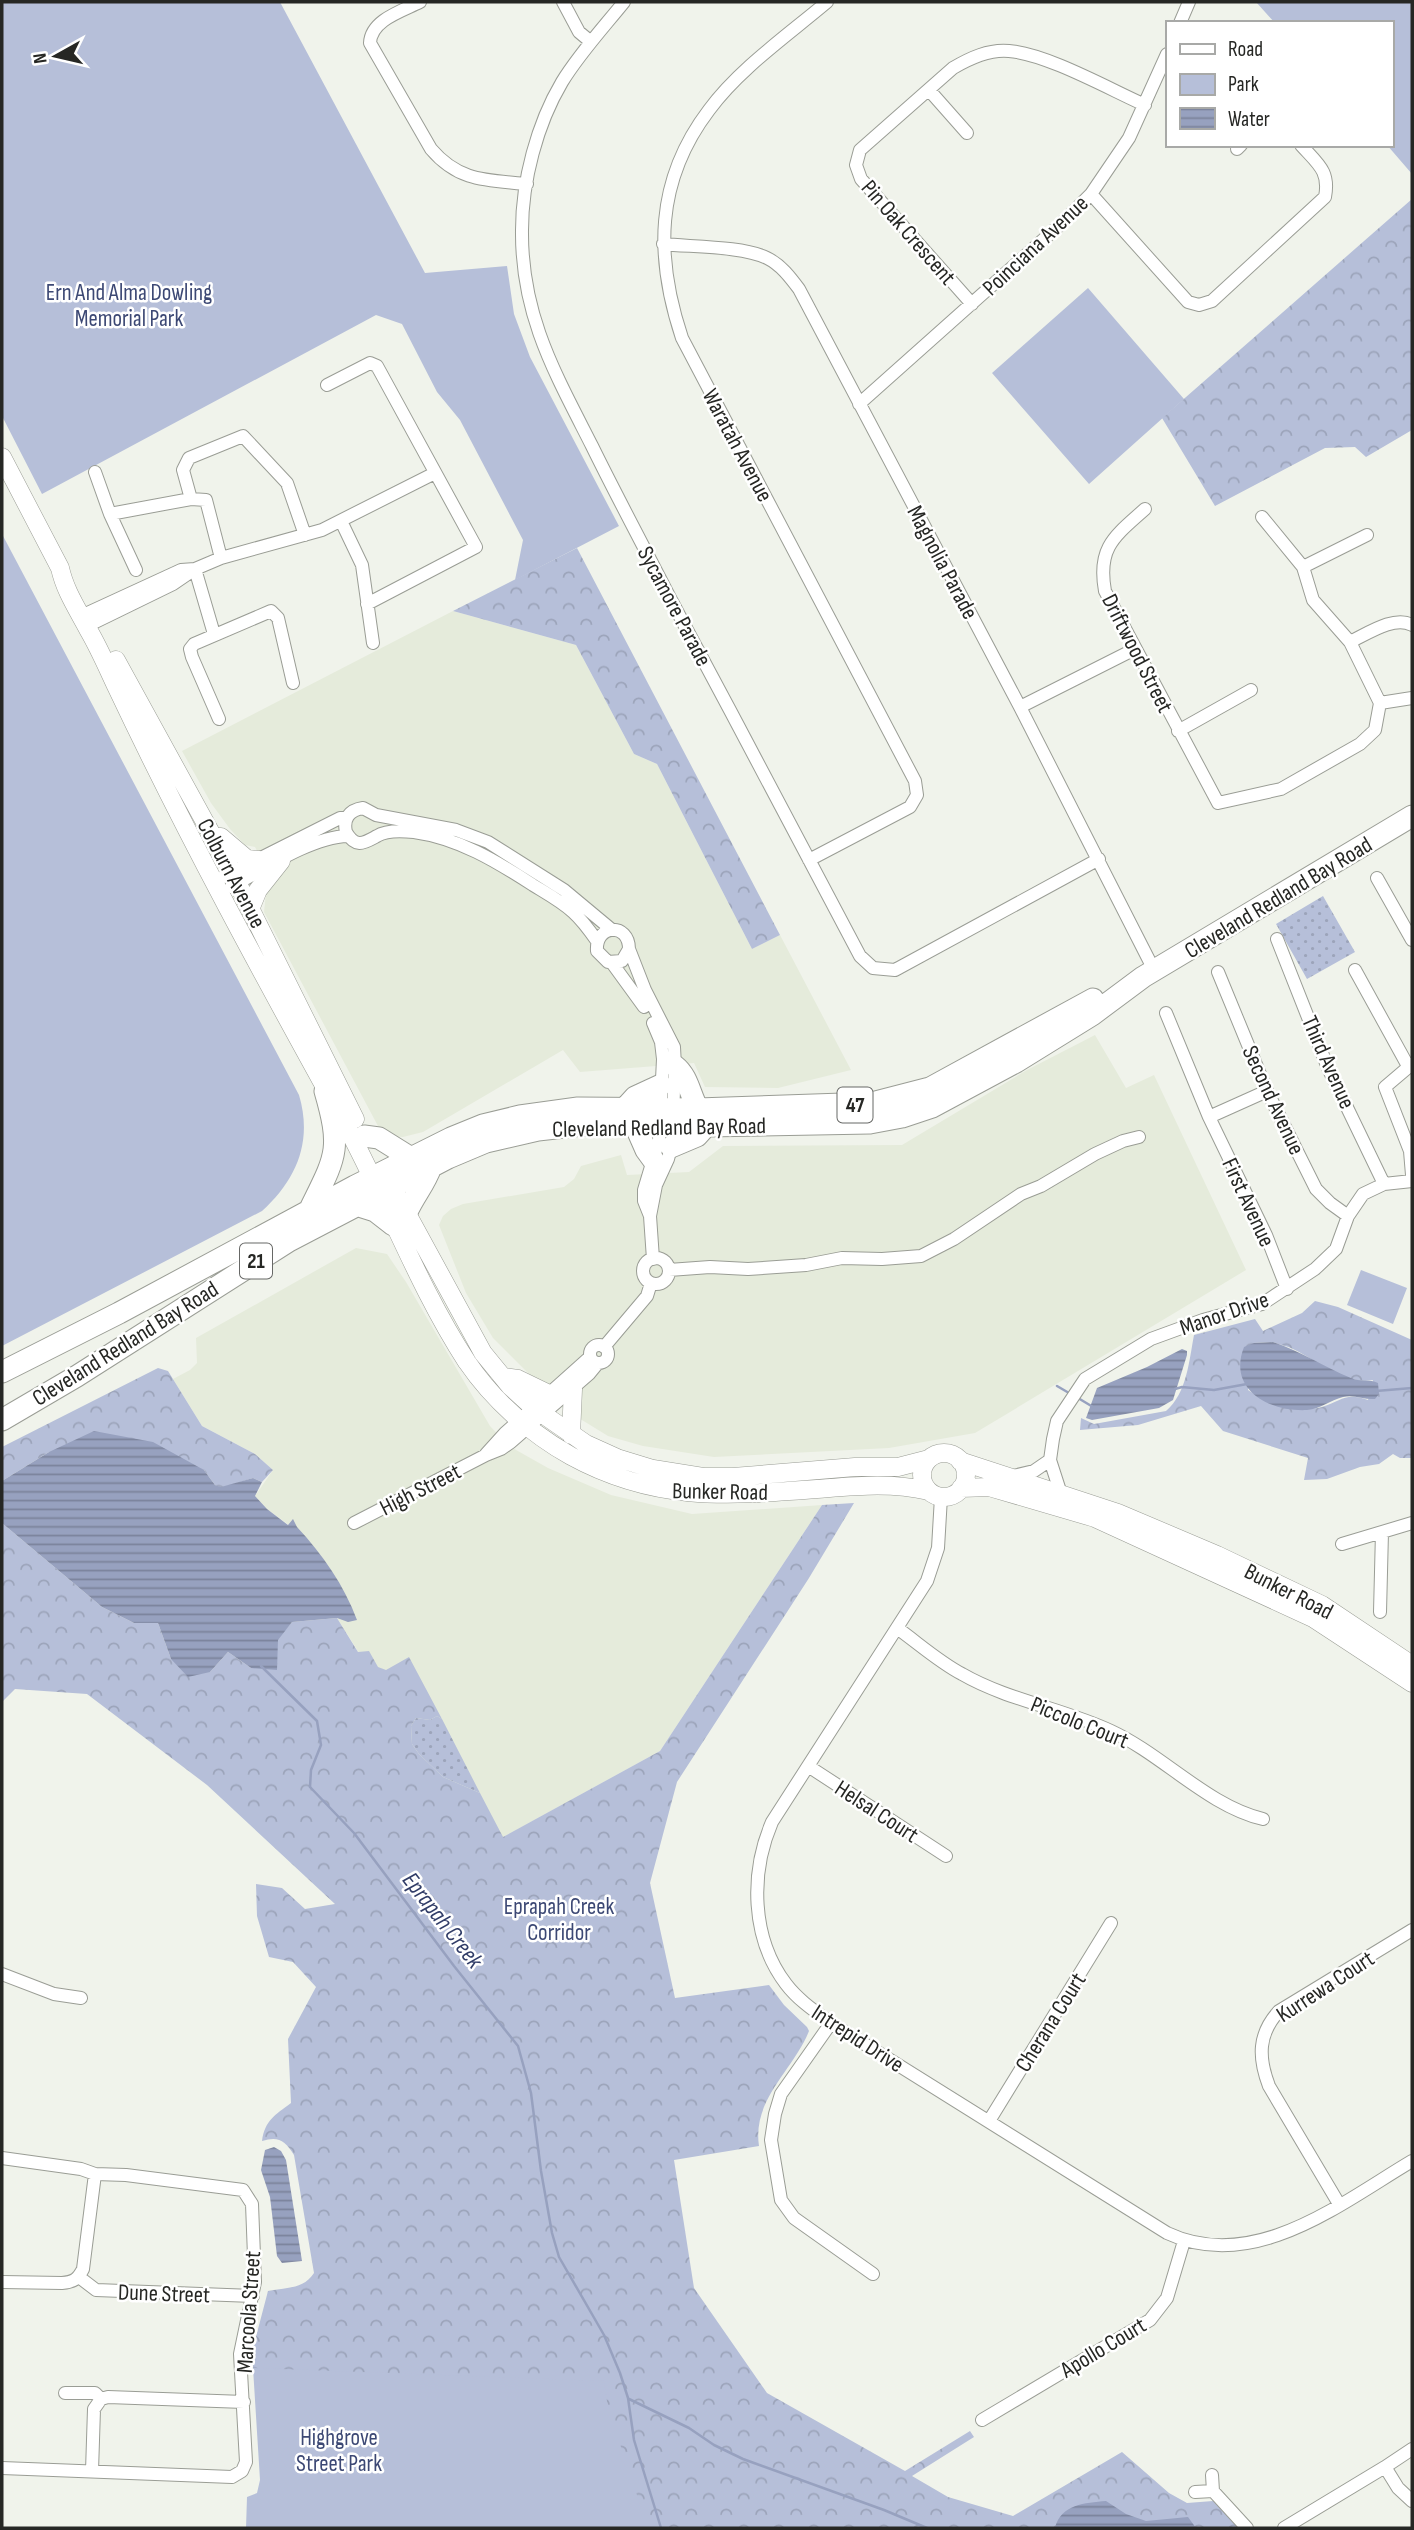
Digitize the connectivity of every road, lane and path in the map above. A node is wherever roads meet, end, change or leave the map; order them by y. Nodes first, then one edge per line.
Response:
1 (420, 2) edge
2 (563, 2) edge
3 (624, 2) edge
4 (827, 2) edge
5 (1189, 2) edge
6 (1184, 21) edge
7 (591, 42) junction
8 (1166, 56) edge
9 (929, 90) junction
10 (1145, 105) junction
11 (967, 133) dead end
12 (1303, 147) edge
13 (527, 184) junction
14 (1091, 194) junction
15 (663, 244) junction
16 (972, 304) junction
17 (327, 385) dead end
18 (859, 404) junction
19 (2, 457) edge
20 (95, 472) dead end
21 (435, 473) junction
22 (191, 499) junction
23 (1145, 509) dead end
24 (110, 514) junction
25 (1262, 517) dead end
26 (341, 520) junction
27 (305, 535) junction
28 (1367, 535) dead end
29 (220, 558) junction
30 (1303, 567) junction
31 (195, 569) junction
32 (136, 570) dead end
33 (367, 604) junction
34 (88, 619) junction
35 (1412, 625) edge
36 (214, 634) junction
37 (1350, 642) junction
38 (373, 643) dead end
39 (1135, 649) junction
40 (293, 682) dead end
41 (1251, 690) dead end
42 (1412, 698) edge
43 (1380, 703) junction
44 (1020, 707) junction
45 (219, 719) dead end
46 (1178, 731) junction
47 (376, 815) junction
48 (1412, 816) edge
49 (346, 818) junction
50 (377, 835) junction
51 (348, 836) junction
52 (214, 837) junction
53 (1099, 859) junction
54 (259, 860) junction
55 (281, 860) junction
56 (809, 860) junction
57 (235, 878) junction
58 (1377, 878) dead end
59 (218, 887) junction
60 (251, 908) junction
61 (612, 930) junction
62 (1277, 939) dead end
63 (1412, 940) edge
64 (597, 941) junction
65 (629, 949) junction
66 (612, 963) junction
67 (1356, 970) dead end
68 (1218, 972) dead end
69 (1149, 974) junction
70 (1166, 1013) dead end
71 (1410, 1065) edge
72 (675, 1066) junction
73 (661, 1085) junction
74 (325, 1091) junction
75 (1267, 1091) junction
76 (630, 1116) junction
77 (1209, 1117) junction
78 (702, 1118) junction
79 (668, 1123) junction
80 (364, 1136) junction
81 (1139, 1138) dead end
82 (411, 1158) junction
83 (654, 1161) junction
84 (431, 1167) junction
85 (1412, 1175) edge
86 (1412, 1181) edge
87 (382, 1182) junction
88 (1384, 1184) junction
89 (356, 1205) junction
90 (310, 1209) junction
91 (650, 1216) junction
92 (1348, 1216) junction
93 (400, 1218) junction
94 (653, 1259) junction
95 (669, 1270) junction
96 (651, 1283) junction
97 (1287, 1289) junction
98 (594, 1360) junction
99 (2, 1372) edge
100 (503, 1377) junction
101 (573, 1389) junction
102 (549, 1394) junction
103 (538, 1411) junction
104 (2, 1420) edge
105 (524, 1424) junction
106 (571, 1435) junction
107 (929, 1459) junction
108 (1049, 1460) junction
109 (960, 1461) junction
110 (1006, 1477) junction
111 (961, 1489) junction
112 (935, 1494) junction
113 (1061, 1494) junction
114 (354, 1523) dead end
115 (1412, 1523) edge
116 (1382, 1532) junction
117 (1342, 1544) dead end
118 (1317, 1612) junction
119 (1380, 1612) dead end
120 (897, 1628) junction
121 (1412, 1665) edge
122 (1412, 1683) edge
123 (808, 1766) junction
124 (1263, 1819) dead end
125 (946, 1856) dead end
126 (1111, 1923) dead end
127 (1412, 1930) edge
128 (2, 1974) edge
129 (81, 1998) dead end
130 (831, 2024) junction
131 (989, 2121) junction
132 (2, 2158) edge
133 (1412, 2161) edge
134 (95, 2175) junction
135 (1339, 2204) junction
136 (1184, 2241) junction
137 (873, 2274) dead end
138 (79, 2277) junction
139 (2, 2282) edge
140 (253, 2296) junction
141 (65, 2393) dead end
142 (101, 2399) junction
143 (244, 2402) junction
144 (982, 2420) dead end
145 (1412, 2449) edge
146 (1385, 2467) junction
147 (2, 2468) edge
148 (92, 2471) junction
149 (1212, 2475) dead end
150 (1213, 2491) junction
151 (1195, 2492) dead end
152 (1412, 2501) edge
153 (1247, 2528) edge
154 (1284, 2528) edge

1 - 13 street
2 - 7 street
3 - 7 street, Sycamore Parade
4 - 15 street, Waratah Avenue
5 - 6 street
7 - 13 street, Sycamore Parade
8 - 10 street, Poinciana Avenue
9 - 10 street, Pin Oak Crescent
9 - 11 street
9 - 16 street, Pin Oak Crescent
10 - 14 street, Poinciana Avenue
12 - 14 street
13 - 56 street, Sycamore Parade
14 - 16 street, Poinciana Avenue
15 - 18 street, Magnolia Parade
15 - 56 street, Waratah Avenue
16 - 18 street, Poinciana Avenue
17 - 21 street
18 - 44 street, Magnolia Parade
19 - 34 main road, Colburn Avenue
20 - 24 street
21 - 26 street
21 - 33 street
22 - 24 street
22 - 27 street
22 - 29 street
23 - 39 street, Driftwood Street
24 - 32 street
25 - 30 street
26 - 27 street
26 - 33 street
27 - 29 street
28 - 30 street
29 - 31 street
30 - 37 street
31 - 34 street
31 - 36 street
33 - 38 street
34 - 52 main road, Colburn Avenue
34 - 59 main road, Colburn Avenue
35 - 37 street
36 - 40 street
36 - 45 street
37 - 43 street
39 - 44 street
39 - 46 street, Driftwood Street
41 - 46 street
42 - 43 street
43 - 46 street, Driftwood Street
44 - 53 street, Magnolia Parade
47 - 49 street
47 - 50 street
47 - 61 street
48 - 69 highway, Cleveland Redland Bay Road / 47
49 - 51 street
49 - 54 street
50 - 51 street
50 - 64 street
51 - 55 street
52 - 54 main road
52 - 57 main road, Colburn Avenue
53 - 56 street, Sycamore Parade
53 - 69 street, Magnolia Parade
54 - 57 street
55 - 57 street
55 - 60 main road
57 - 59 street
57 - 60 main road, Colburn Avenue
58 - 63 street
59 - 74 main road, Colburn Avenue
60 - 80 main road, Colburn Avenue
61 - 64 street
61 - 65 street
62 - 88 street, Third Avenue
64 - 66 street
65 - 66 street
65 - 72 street
66 - 73 street
67 - 71 street
68 - 75 street, Second Avenue
69 - 78 highway, Cleveland Redland Bay Road / 47
70 - 77 street, First Avenue
71 - 85 street
72 - 78 highway
72 - 79 street
73 - 76 highway
73 - 79 street
74 - 87 main road, Colburn Avenue
74 - 90 highway
75 - 77 street
75 - 92 street, Second Avenue
76 - 79 highway, Cleveland Redland Bay Road / 47
76 - 82 highway, Cleveland Redland Bay Road / 47
76 - 83 highway
76 - 84 highway, Cleveland Redland Bay Road / 47
77 - 97 street, First Avenue
78 - 79 highway, Cleveland Redland Bay Road / 47
78 - 79 highway
79 - 83 street
79 - 91 street
80 - 82 highway
80 - 87 main road, Colburn Avenue
81 - 95 street
82 - 87 highway, Cleveland Redland Bay Road / 47
83 - 91 street
84 - 87 highway, Cleveland Redland Bay Road / 47
84 - 93 highway
86 - 88 street, Manor Drive
87 - 89 highway, Cleveland Redland Bay Road / 21
87 - 90 highway, Cleveland Redland Bay Road / 47
87 - 93 main road, Bunker Road
88 - 92 street, Manor Drive
89 - 93 highway
89 - 104 highway, Cleveland Redland Bay Road / 21
90 - 99 highway, Cleveland Redland Bay Road / 21
91 - 94 street
92 - 97 street, Manor Drive
93 - 100 main road, Bunker Road
93 - 105 main road, Bunker Road
94 - 95 street
94 - 96 street
95 - 96 street
96 - 98 street
97 - 108 street, Manor Drive
98 - 101 street
98 - 102 street
100 - 102 main road
100 - 103 main road, Bunker Road
101 - 103 street
101 - 106 main road
102 - 103 street
103 - 105 street, High Street
103 - 106 main road, Bunker Road
105 - 112 main road, Bunker Road
105 - 114 street, High Street
106 - 107 main road, Bunker Road
107 - 109 main road
107 - 112 main road
108 - 110 street
108 - 113 street
109 - 110 main road, Bunker Road
109 - 111 main road
110 - 113 main road, Bunker Road
111 - 112 main road
111 - 118 main road, Bunker Road
112 - 120 street, Intrepid Drive
113 - 118 main road, Bunker Road
115 - 116 street
116 - 117 street
116 - 119 street
118 - 121 main road, Bunker Road
118 - 122 main road, Bunker Road
120 - 123 street, Intrepid Drive
120 - 124 street, Piccolo Court
123 - 125 street, Helsal Court
123 - 130 street, Intrepid Drive
126 - 131 street, Cherana Court
127 - 135 street, Kurrewa Court
128 - 129 street
130 - 131 street, Intrepid Drive
130 - 137 street
131 - 136 street, Intrepid Drive
132 - 134 street, Marcoola Street
133 - 135 street, Intrepid Drive
134 - 138 street
134 - 140 street, Marcoola Street
135 - 136 street, Intrepid Drive
136 - 144 street, Apollo Court
138 - 139 street
138 - 140 street, Dune Street
140 - 143 street, Marcoola Street
141 - 142 street
142 - 143 street
142 - 148 street
143 - 148 street, Marcoola Street
145 - 146 street
146 - 152 street
146 - 154 street
147 - 148 street
149 - 150 street
150 - 151 street
150 - 153 street

